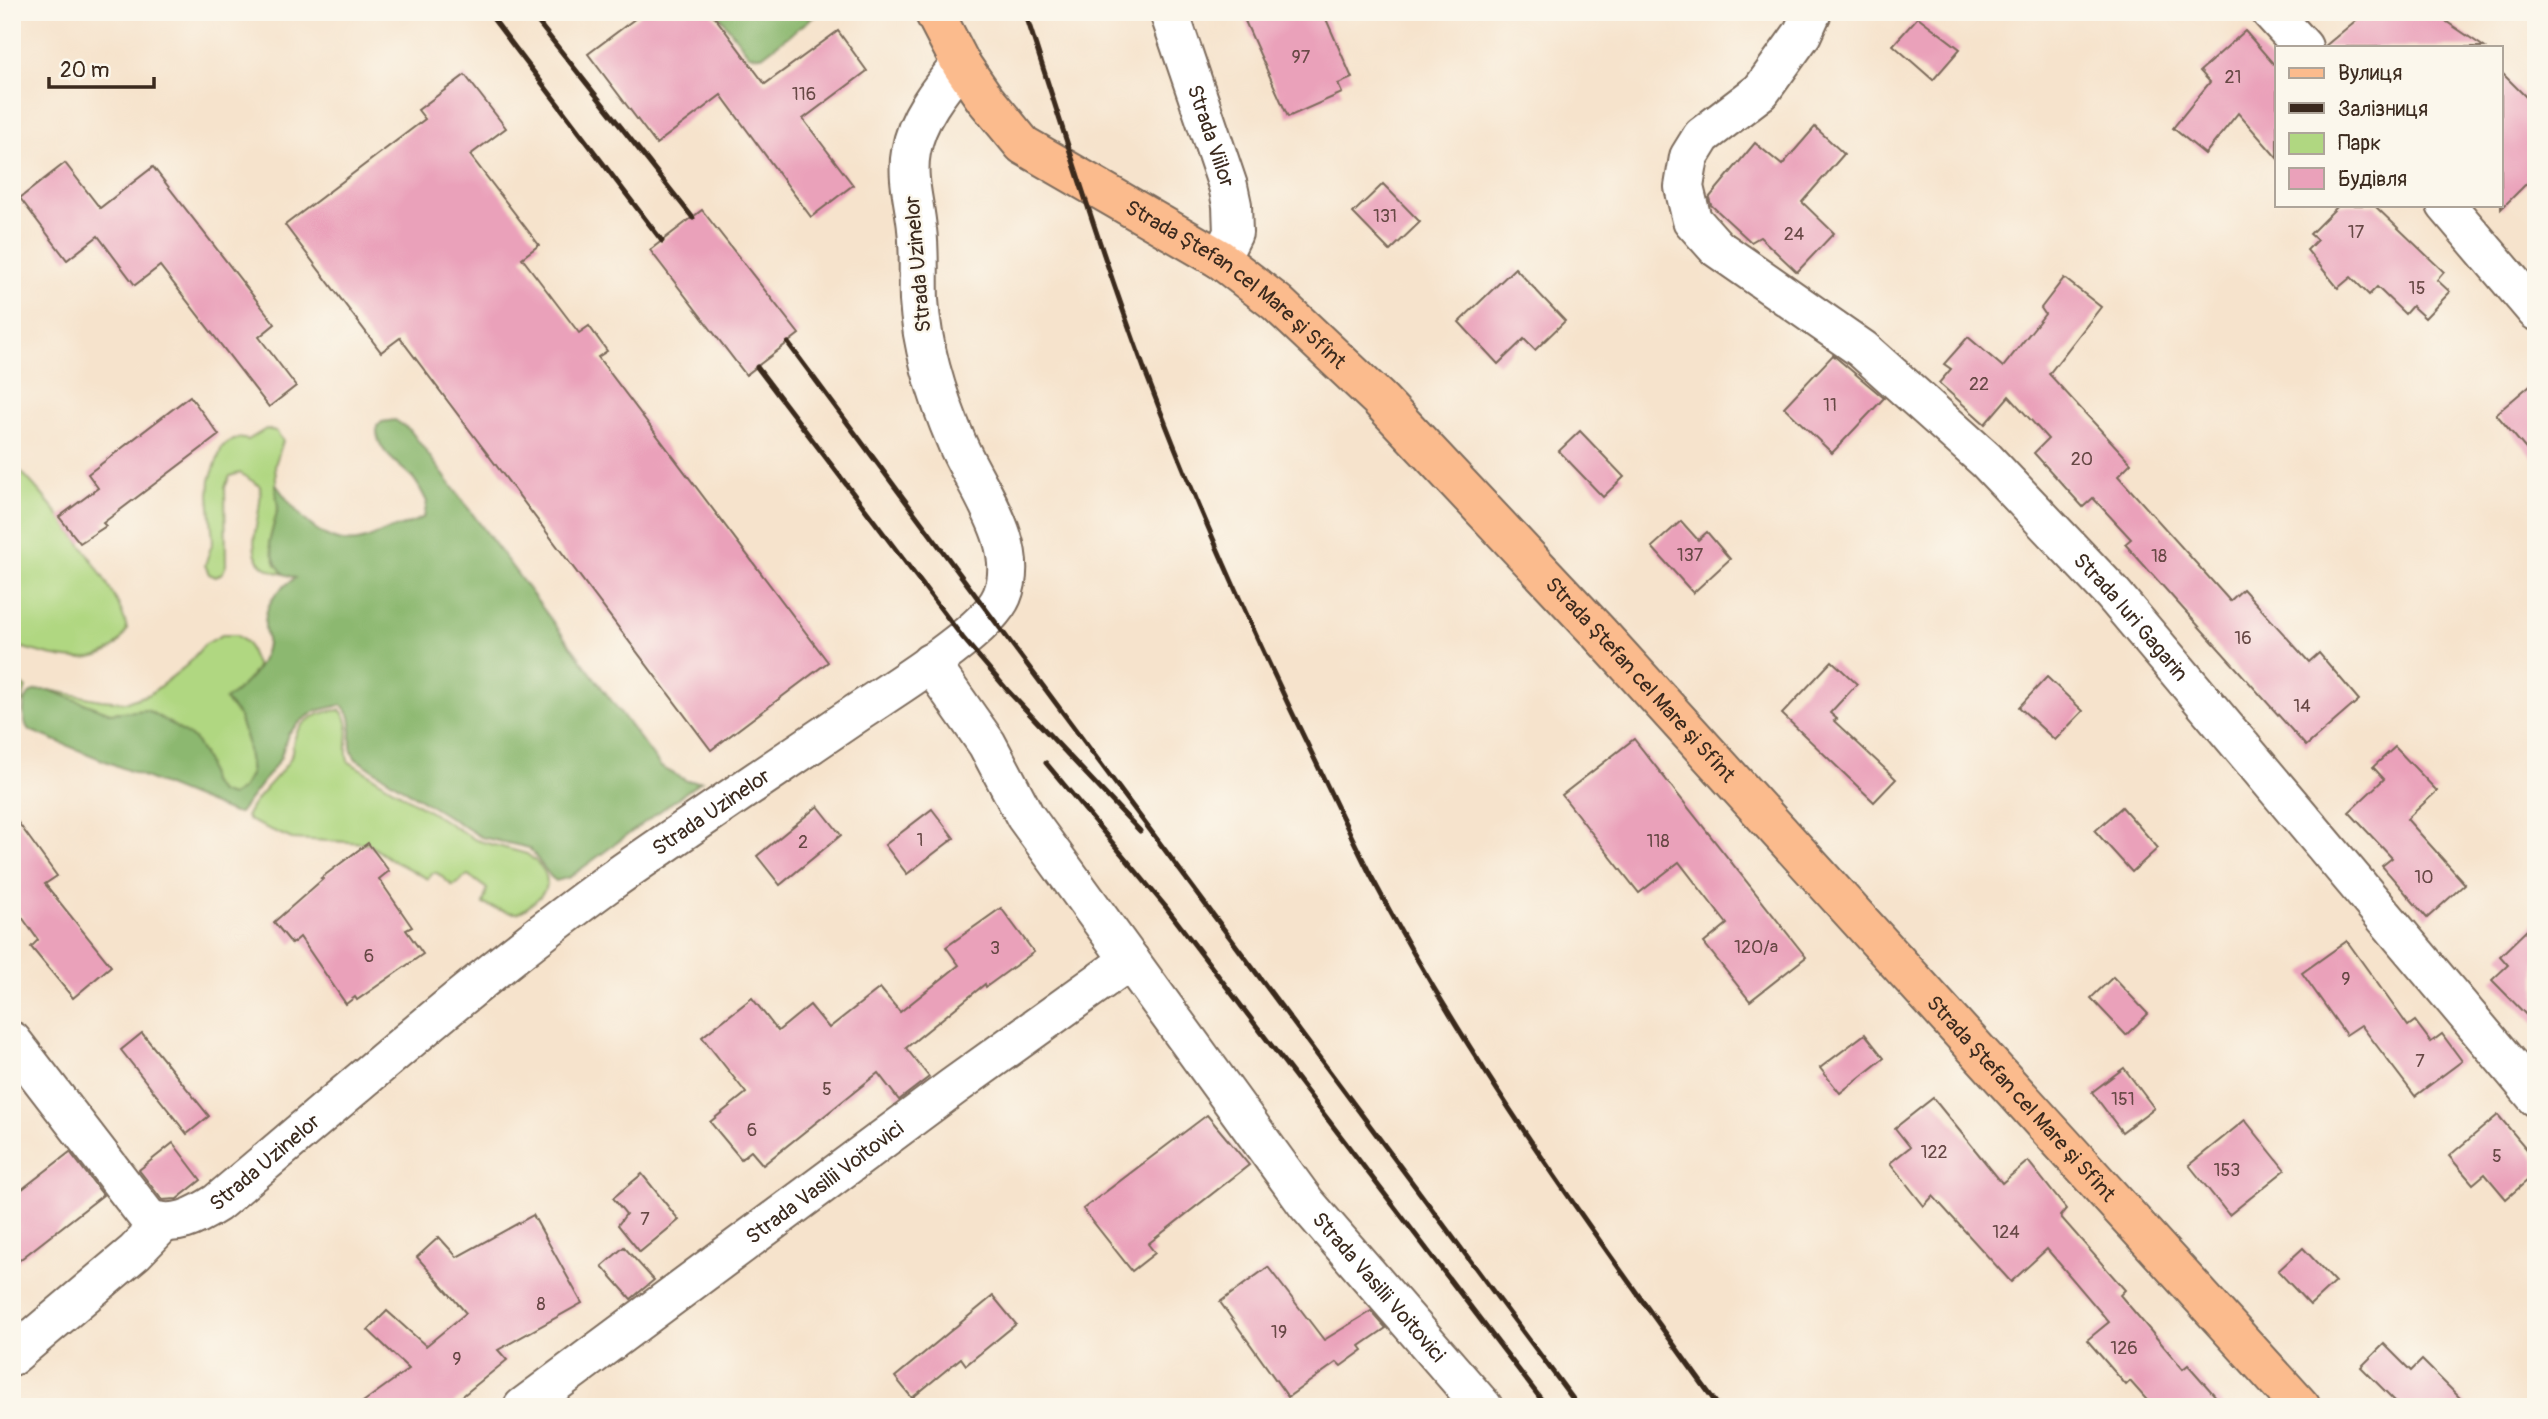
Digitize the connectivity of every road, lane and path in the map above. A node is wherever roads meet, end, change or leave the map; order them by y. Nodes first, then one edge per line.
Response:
1 (934, 12) edge
2 (1169, 12) edge
3 (1812, 12) edge
4 (2271, 12) edge
5 (2302, 46) edge
6 (961, 64) junction
7 (2447, 206) edge
8 (1220, 260) junction
9 (2536, 311) edge
10 (930, 663) junction
11 (1130, 960) junction
12 (12, 1041) edge
13 (2536, 1097) edge
14 (162, 1224) junction
15 (12, 1356) edge
16 (523, 1407) edge
17 (1483, 1407) edge
18 (2301, 1407) edge

1 - 6 main road, Strada Ştefan cel Mare şi Sfînt
2 - 8 street, Strada Viilor
3 - 13 street, Strada Iuri Gagarin
4 - 5 street
6 - 8 main road, Strada Ştefan cel Mare şi Sfînt
6 - 10 street, Strada Uzinelor
7 - 9 street
8 - 18 main road, Strada Ştefan cel Mare şi Sfînt
10 - 11 street, Strada Vasilii Voitovici
10 - 14 street, Strada Uzinelor
11 - 16 street, Strada Vasilii Voitovici
11 - 17 street, Strada Vasilii Voitovici
12 - 14 street
14 - 15 street

